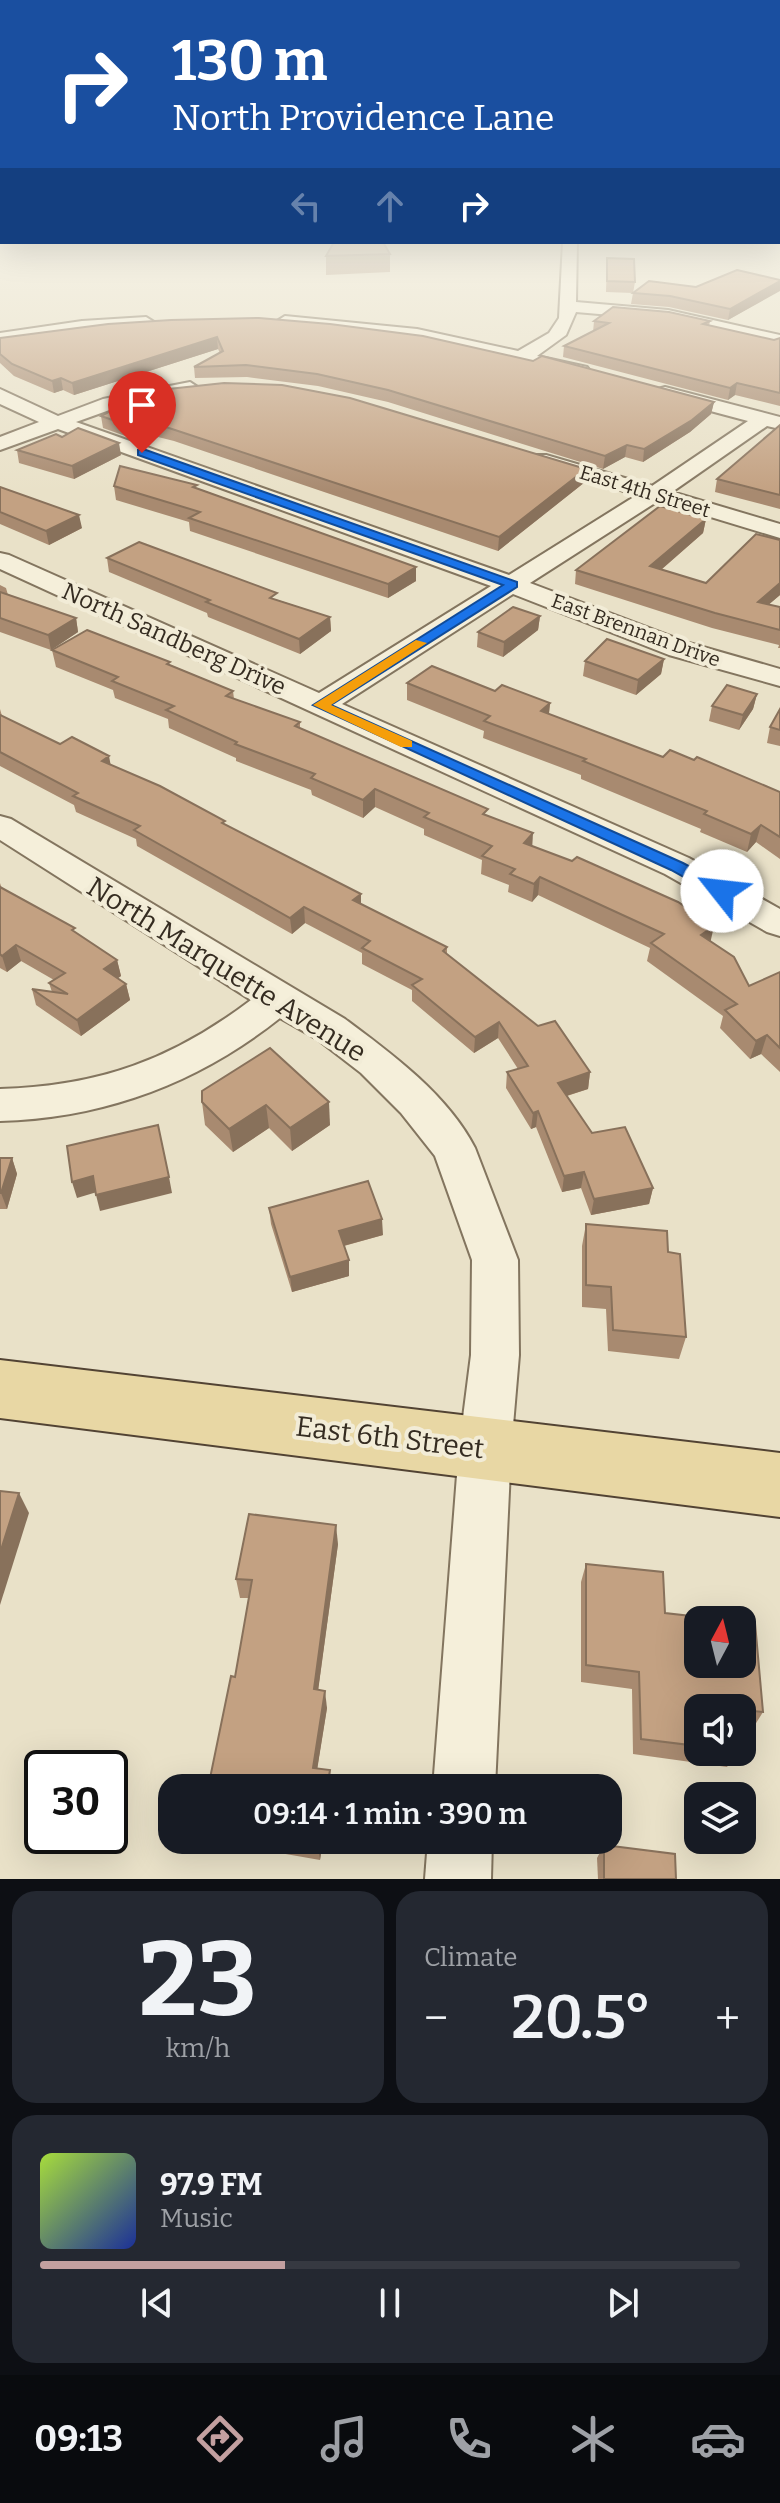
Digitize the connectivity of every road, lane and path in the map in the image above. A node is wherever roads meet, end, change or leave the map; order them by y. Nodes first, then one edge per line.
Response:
1 (565, 317) edge
2 (676, 317) edge
3 (265, 320) edge
4 (166, 321) edge
5 (770, 321) dead end
6 (749, 333) junction
7 (0, 338) edge
8 (780, 340) edge
9 (523, 356) junction
10 (598, 376) edge
11 (212, 386) edge
12 (643, 388) edge
13 (0, 395) edge
14 (772, 421) edge
15 (56, 422) junction
16 (0, 444) edge
17 (518, 452) edge
18 (654, 494) junction
19 (780, 531) edge
20 (0, 560) edge
21 (513, 585) junction
22 (780, 678) edge
23 (320, 705) junction
24 (0, 826) edge
25 (780, 924) edge
26 (278, 999) junction
27 (0, 1105) edge
28 (0, 1389) edge
29 (485, 1449) junction
30 (780, 1485) edge
31 (465, 1774) edge
32 (459, 1854) edge
33 (458, 1879) edge

1 - 9 street
2 - 6 street
3 - 9 street
4 - 7 street
5 - 6 street
6 - 8 street
9 - 10 street
11 - 15 street
12 - 14 street
13 - 15 street, East Brennan Drive
14 - 18 street
15 - 16 street
15 - 21 street, East Brennan Drive
17 - 18 street, East 4th Street
18 - 19 street, East 4th Street
18 - 21 street
20 - 23 street, North Sandberg Drive
21 - 22 street, East Brennan Drive
21 - 23 street
23 - 25 street, North Sandberg Drive
24 - 26 street, North Marquette Avenue
26 - 27 street
26 - 29 street, North Marquette Avenue
28 - 29 main road, East 6th Street
29 - 30 main road, East 6th Street
29 - 31 street, North Marquette Avenue
32 - 33 street

